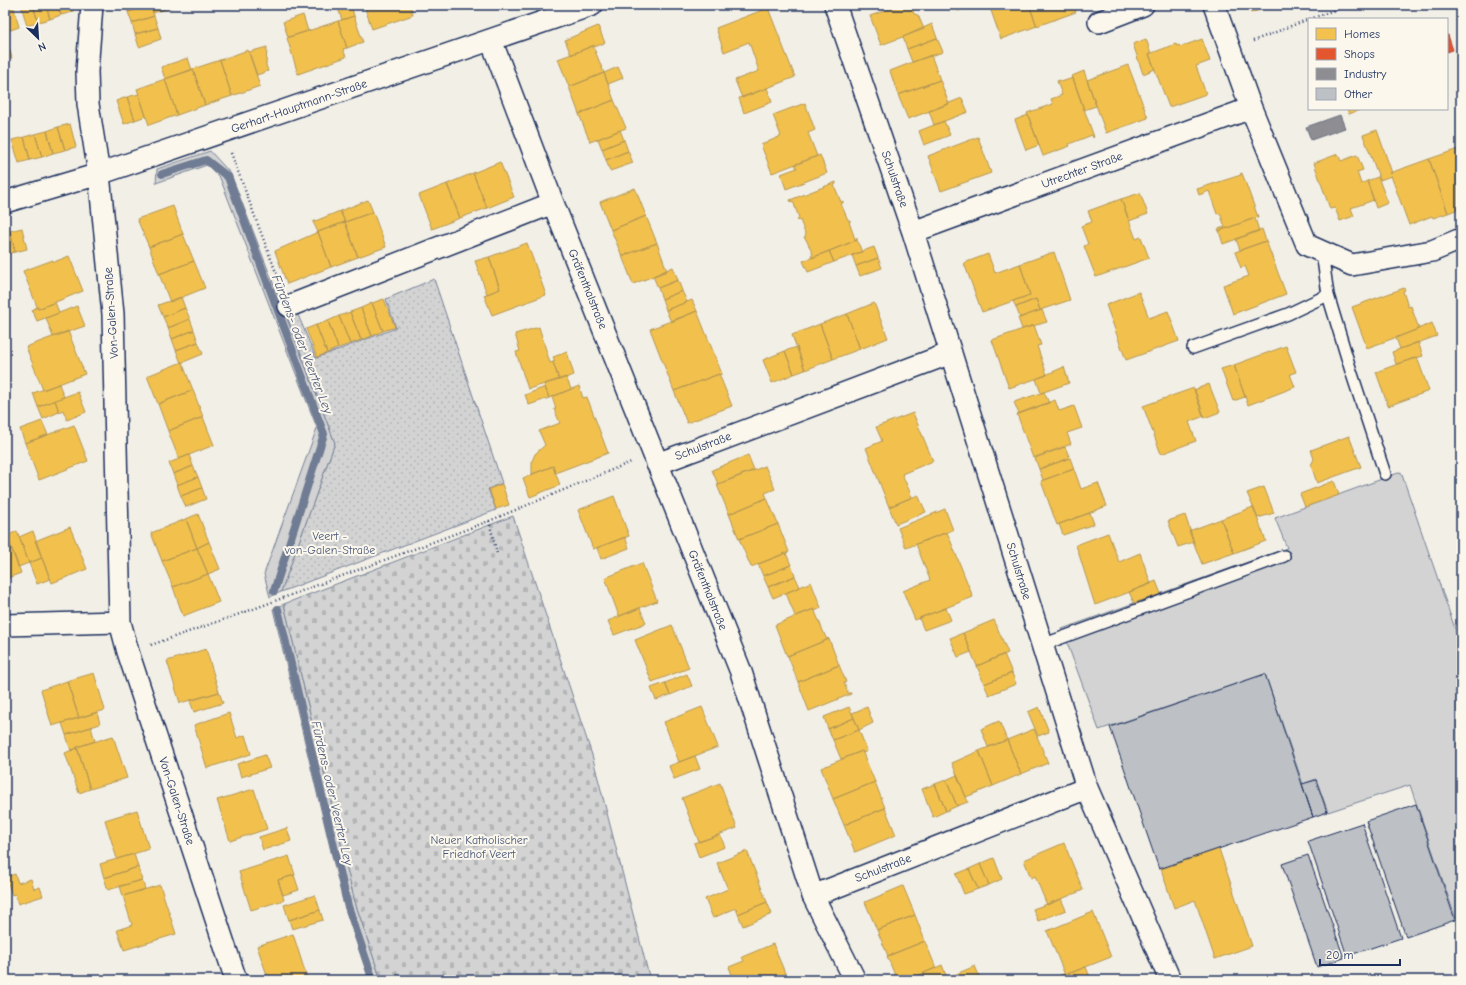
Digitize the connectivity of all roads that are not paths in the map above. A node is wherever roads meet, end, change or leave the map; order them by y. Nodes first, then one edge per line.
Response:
1 (92, 5) edge
2 (592, 5) edge
3 (835, 5) edge
4 (1143, 5) edge
5 (1214, 5) edge
6 (1099, 22) dead end
7 (491, 40) junction
8 (1250, 108) junction
9 (99, 174) junction
10 (5, 202) edge
11 (553, 203) junction
12 (913, 232) junction
13 (1461, 239) edge
14 (1322, 252) junction
15 (1328, 295) junction
16 (289, 306) road end
17 (1193, 348) dead end
18 (951, 353) junction
19 (655, 458) junction
20 (1385, 474) dead end
21 (1284, 556) dead end
22 (120, 622) junction
23 (5, 626) edge
24 (1042, 645) junction
25 (1087, 788) junction
26 (813, 896) junction
27 (236, 980) edge
28 (855, 980) edge
29 (1170, 980) edge

1 - 9 street, Von-Galen-Straße
2 - 7 street, Gerhart-Hauptmann-Straße
3 - 12 street, Schulstraße
4 - 6 street
5 - 8 street
7 - 9 street, Gerhart-Hauptmann-Straße
7 - 11 street, Gräfenthalstraße
8 - 12 street, Utrechter Straße
8 - 14 street
9 - 10 street, Gerhart-Hauptmann-Straße
9 - 22 street, Von-Galen-Straße
11 - 16 street
11 - 19 street, Gräfenthalstraße
12 - 18 street, Schulstraße
13 - 14 street
14 - 15 lane
15 - 17 lane
15 - 20 lane
18 - 19 street, Schulstraße
18 - 24 street, Schulstraße
19 - 26 street, Gräfenthalstraße
21 - 24 lane
22 - 23 street
22 - 27 street, Von-Galen-Straße
24 - 25 street, Schulstraße
25 - 26 street, Schulstraße
25 - 29 street, Schulstraße
26 - 28 street, Gräfenthalstraße

